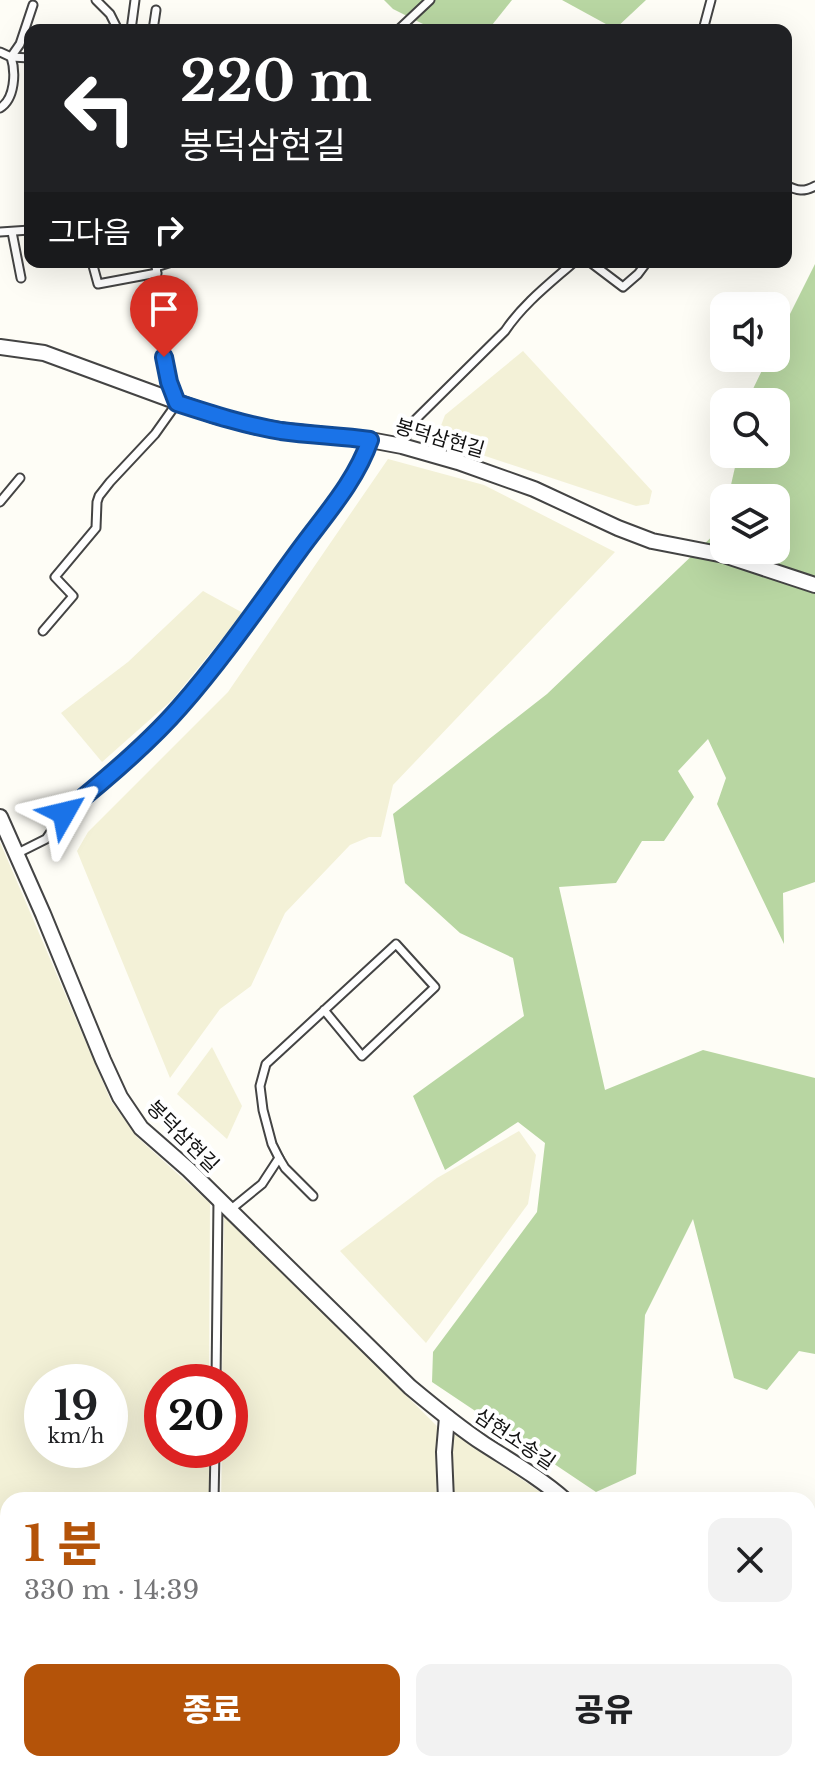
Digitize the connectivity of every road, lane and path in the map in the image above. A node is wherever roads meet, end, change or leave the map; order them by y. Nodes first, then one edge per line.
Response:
1 (96, 0) edge
2 (135, 0) edge
3 (430, 0) edge
4 (711, 0) edge
5 (33, 5) dead end
6 (156, 10) dead end
7 (27, 24) edge
8 (115, 24) edge
9 (132, 24) edge
10 (154, 24) edge
11 (404, 24) edge
12 (705, 24) edge
13 (24, 32) edge
14 (0, 52) edge
15 (11, 57) junction
16 (24, 58) edge
17 (0, 108) edge
18 (815, 186) edge
19 (792, 188) edge
20 (24, 231) edge
21 (0, 232) edge
22 (12, 232) junction
23 (94, 268) edge
24 (153, 268) edge
25 (156, 268) edge
26 (567, 268) edge
27 (598, 268) edge
28 (642, 268) edge
29 (21, 278) dead end
30 (0, 347) edge
31 (177, 403) junction
32 (370, 440) junction
33 (402, 446) junction
34 (20, 478) dead end
35 (0, 502) edge
36 (815, 585) edge
37 (43, 631) dead end
38 (0, 817) edge
39 (16, 854) junction
40 (324, 1010) junction
41 (279, 1158) junction
42 (313, 1196) dead end
43 (218, 1199) junction
44 (230, 1210) junction
45 (216, 1364) edge
46 (444, 1414) junction
47 (215, 1468) edge
48 (214, 1492) edge
49 (446, 1492) edge
50 (556, 1492) edge

1 - 8 lane
2 - 9 lane
3 - 11 lane
4 - 12 lane
5 - 7 lane
6 - 10 lane
13 - 15 lane
14 - 15 lane
15 - 16 lane
15 - 17 lane
18 - 19 lane
20 - 22 lane
21 - 22 lane
22 - 29 lane
23 - 24 lane
25 - 31 lane
26 - 33 lane
27 - 28 lane
30 - 31 street, 봉덕삼현길
31 - 32 street, 봉덕삼현길
31 - 37 lane
32 - 33 street, 봉덕삼현길
32 - 39 lane
33 - 36 street, 봉덕삼현길
34 - 35 lane
38 - 39 street, 봉덕삼현길
39 - 43 street, 봉덕삼현길
40 - 40 lane
40 - 41 lane
41 - 42 lane
41 - 44 lane
43 - 44 street, 봉덕삼현길
43 - 45 lane
44 - 46 street, 봉덕삼현길
46 - 49 street
46 - 50 street, 삼현소송길
47 - 48 lane

